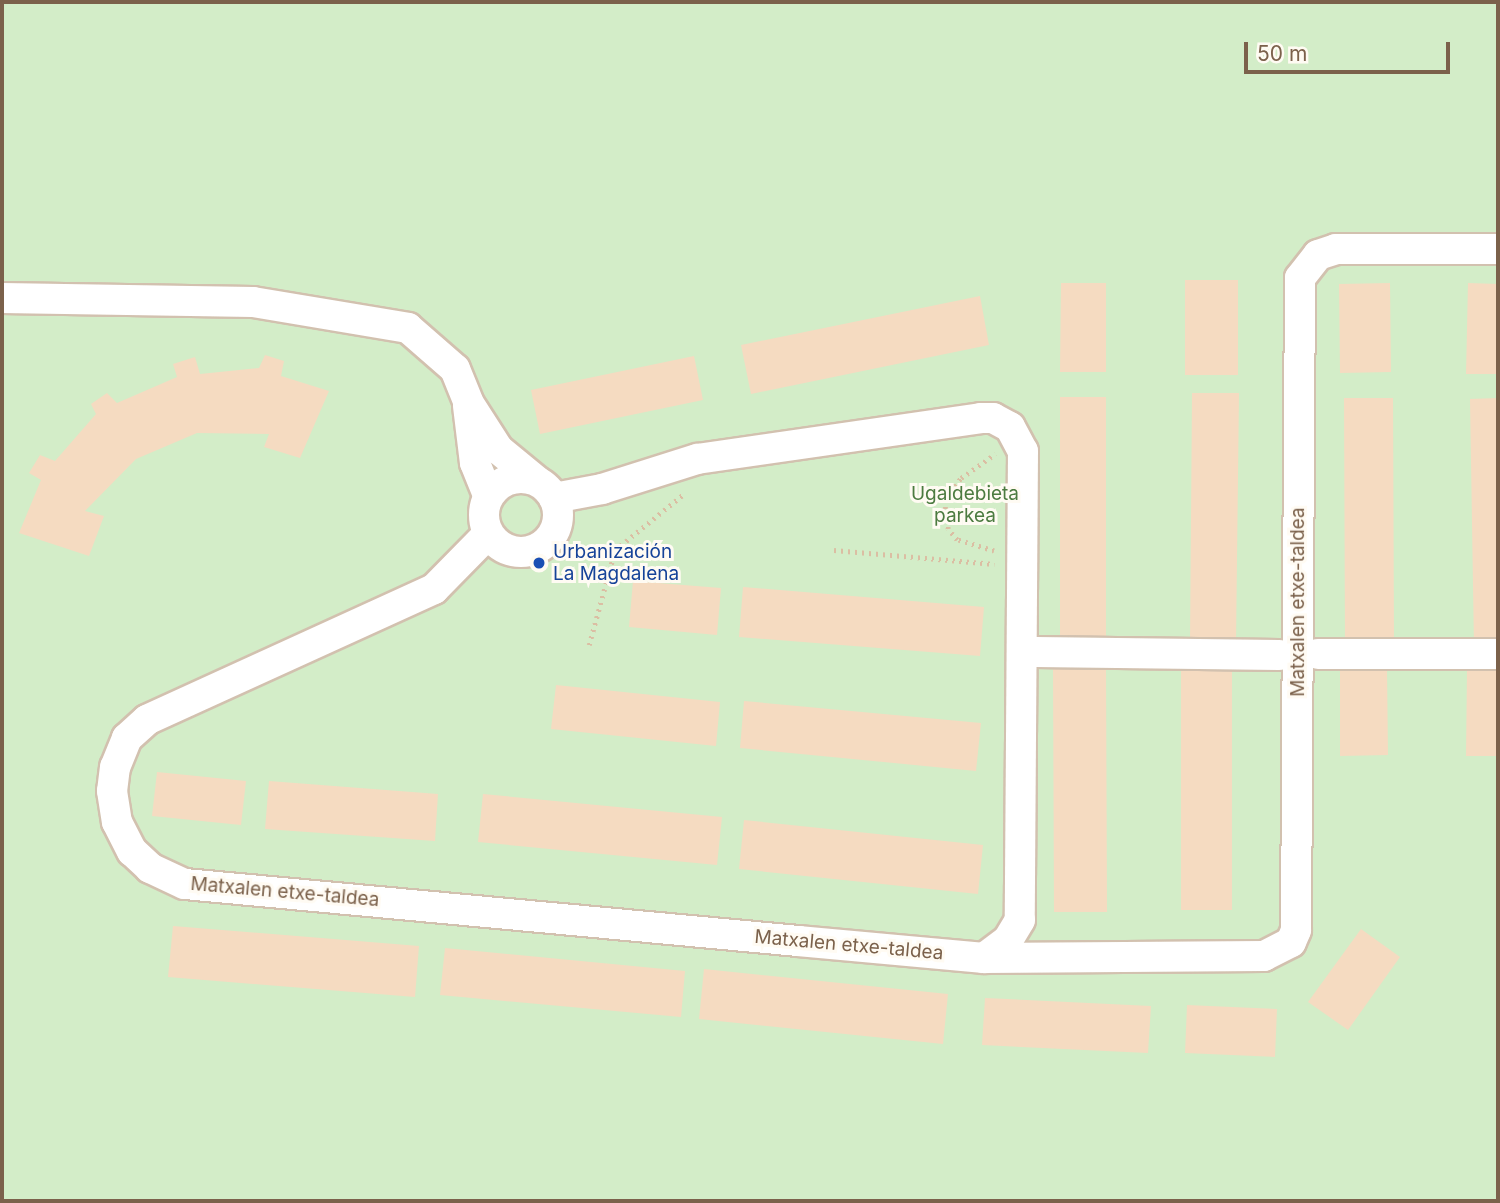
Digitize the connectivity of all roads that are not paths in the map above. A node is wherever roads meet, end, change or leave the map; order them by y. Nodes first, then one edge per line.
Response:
1 (1498, 249) edge
2 (2, 298) edge
3 (468, 402) junction
4 (546, 490) junction
5 (488, 496) junction
6 (488, 534) junction
7 (1035, 652) dead end
8 (1318, 654) dead end
9 (1498, 654) edge
10 (1279, 655) dead end
11 (1020, 920) junction
12 (1058, 956) junction
13 (984, 958) junction

1 - 12 street, Matxalen etxe-taldea
2 - 3 street
3 - 4 street
3 - 5 street
4 - 5 street
4 - 6 street
4 - 11 street
5 - 6 street
6 - 13 street, Matxalen etxe-taldea
7 - 10 street
8 - 9 street
11 - 12 street
11 - 13 street
12 - 13 street, Matxalen etxe-taldea

